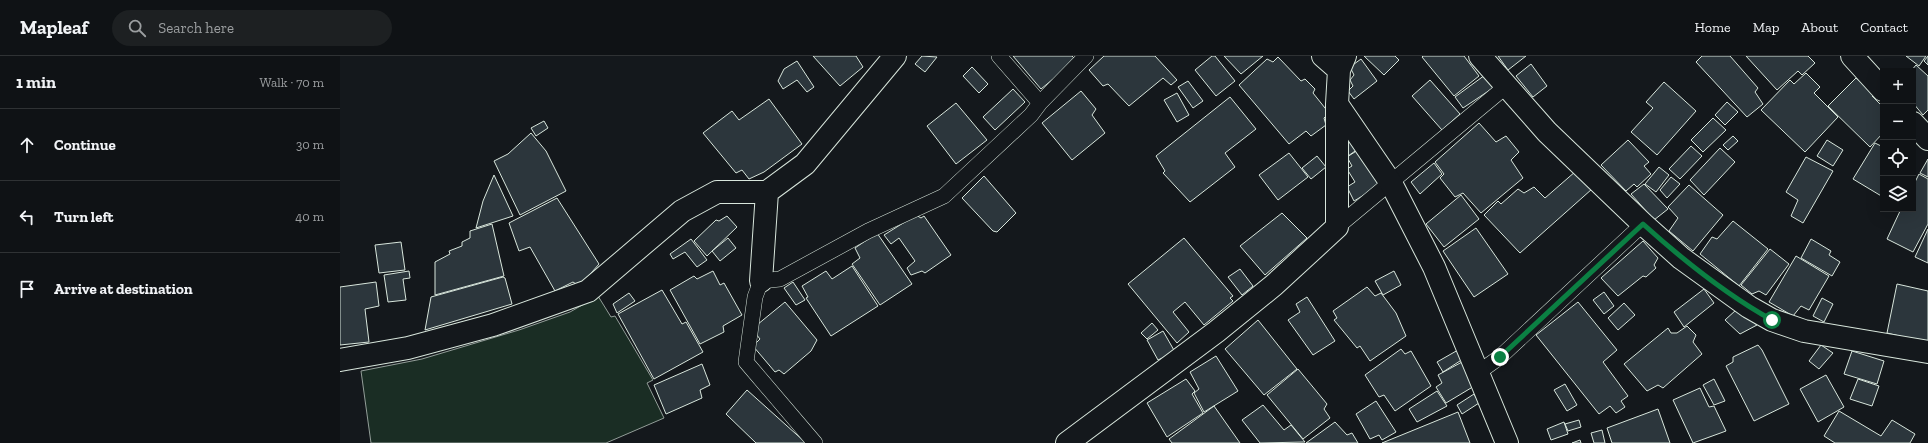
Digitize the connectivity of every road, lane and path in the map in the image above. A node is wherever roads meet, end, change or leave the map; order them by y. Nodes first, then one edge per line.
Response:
1 (895, 56) edge
2 (999, 56) edge
3 (1086, 56) edge
4 (1480, 56) edge
5 (1852, 56) edge
6 (1335, 61) edge
7 (1505, 85) junction
8 (1880, 87) edge
9 (1040, 103) junction
10 (1337, 104) junction
11 (1916, 126) edge
12 (1928, 139) edge
13 (1391, 183) junction
14 (767, 192) junction
15 (1643, 224) junction
16 (1337, 227) junction
17 (761, 281) junction
18 (1928, 352) edge
19 (340, 360) edge
20 (1479, 372) junction
21 (815, 443) edge
22 (1067, 443) edge
23 (1507, 443) edge

1 - 14 street
2 - 9 lane
3 - 9 lane
4 - 7 street
5 - 8 street
6 - 10 street
7 - 13 lane
7 - 15 street
9 - 17 lane
10 - 13 street
10 - 16 street
11 - 12 street
13 - 16 lane
13 - 20 street
14 - 17 street
14 - 19 street
15 - 18 street
15 - 20 lane
16 - 22 street
17 - 21 lane
20 - 23 street

